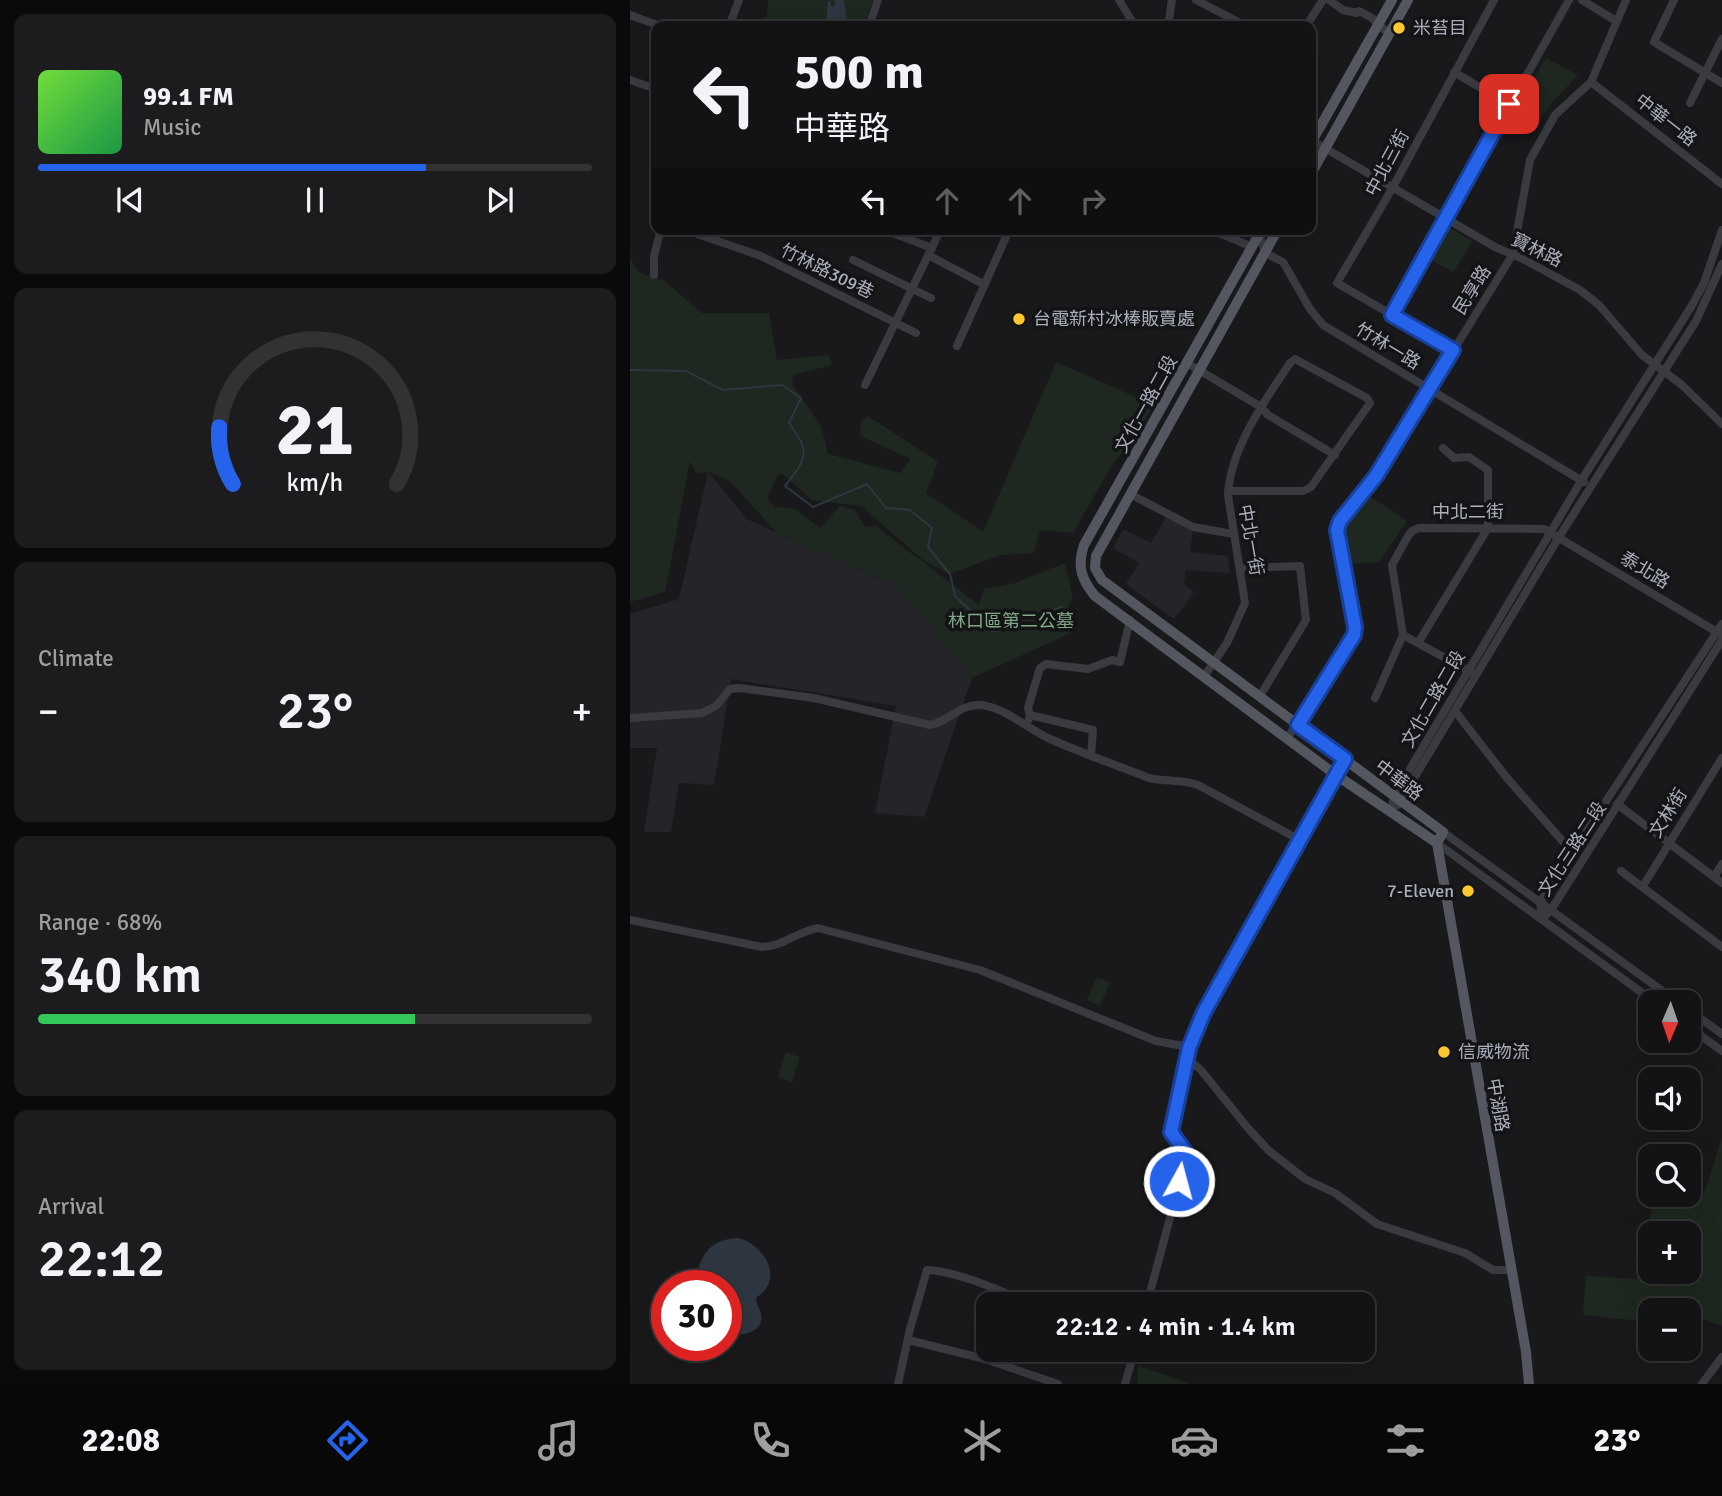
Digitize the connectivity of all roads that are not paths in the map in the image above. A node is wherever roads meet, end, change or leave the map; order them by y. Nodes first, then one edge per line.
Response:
1 (739, 0) edge
2 (878, 0) edge
3 (1119, 0) edge
4 (1172, 0) edge
5 (1196, 0) edge
6 (1323, 0) edge
7 (1329, 0) edge
8 (1392, 0) edge
9 (1408, 0) edge
10 (1494, 0) edge
11 (1569, 0) edge
12 (1582, 0) edge
13 (1626, 0) edge
14 (1674, 0) edge
15 (630, 15) edge
16 (731, 21) edge
17 (871, 21) edge
18 (1132, 21) edge
19 (1169, 21) edge
20 (1236, 21) edge
21 (1310, 21) edge
22 (1616, 21) junction
23 (651, 23) edge
24 (1378, 24) junction
25 (1389, 34) junction
26 (1722, 39) edge
27 (1454, 72) junction
28 (1706, 73) junction
29 (630, 80) edge
30 (1591, 82) junction
31 (1722, 83) edge
32 (651, 87) edge
33 (1690, 103) dead end
34 (1509, 104) junction
35 (1316, 133) edge
36 (1316, 144) edge
37 (1325, 149) junction
38 (1316, 165) edge
39 (1722, 184) edge
40 (1393, 187) junction
41 (1446, 218) junction
42 (1722, 230) edge
43 (659, 235) edge
44 (700, 235) edge
45 (895, 235) edge
46 (938, 235) edge
47 (1006, 235) edge
48 (1224, 235) edge
49 (1258, 235) edge
50 (1261, 235) edge
51 (1275, 235) edge
52 (1252, 247) junction
53 (930, 251) junction
54 (1265, 253) junction
55 (1513, 254) junction
56 (853, 260) dead end
57 (1722, 264) edge
58 (654, 275) dead end
59 (985, 285) junction
60 (912, 290) junction
61 (931, 298) dead end
62 (1392, 315) junction
63 (895, 323) junction
64 (916, 332) dead end
65 (957, 346) dead end
66 (1453, 350) junction
67 (1187, 363) junction
68 (1656, 364) junction
69 (1199, 369) junction
70 (1665, 370) junction
71 (865, 385) dead end
72 (1430, 389) junction
73 (1261, 407) junction
74 (1722, 424) edge
75 (1443, 448) dead end
76 (1335, 455) junction
77 (1581, 481) junction
78 (1591, 486) junction
79 (1228, 491) junction
80 (1130, 494) junction
81 (1488, 528) junction
82 (1551, 531) junction
83 (1233, 534) junction
84 (1559, 537) junction
85 (1240, 568) junction
86 (1102, 580) joint
87 (1096, 596) joint
88 (1130, 620) junction
89 (1721, 633) edge
90 (1403, 635) junction
91 (1418, 643) junction
92 (1214, 662) junction
93 (1468, 671) junction
94 (1205, 675) junction
95 (1476, 676) junction
96 (1259, 696) junction
97 (1375, 698) dead end
98 (1455, 711) junction
99 (1030, 715) junction
100 (630, 718) edge
101 (1298, 725) junction
102 (1027, 727) junction
103 (1288, 737) junction
104 (1091, 755) junction
105 (1722, 758) edge
106 (1345, 759) junction
107 (1336, 775) junction
108 (1398, 799) junction
109 (1609, 799) junction
110 (1619, 806) junction
111 (1391, 813) junction
112 (1443, 832) junction
113 (1300, 840) junction
114 (1669, 842) junction
115 (1437, 843) junction
116 (1573, 853) junction
117 (1722, 864) edge
118 (1621, 872) dead end
119 (1714, 877) junction
120 (1722, 883) edge
121 (1643, 886) junction
122 (1540, 902) junction
123 (1551, 910) junction
124 (1542, 919) junction
125 (630, 920) edge
126 (1722, 947) edge
127 (1638, 990) edge
128 (1661, 990) edge
129 (1701, 1019) edge
130 (1722, 1034) edge
131 (1701, 1036) edge
132 (1189, 1048) junction
133 (1722, 1051) edge
134 (1188, 1059) junction
135 (1511, 1270) junction
136 (1003, 1292) edge
137 (1150, 1292) edge
138 (908, 1340) junction
139 (1722, 1357) edge
140 (1131, 1362) edge
141 (898, 1384) edge
142 (1058, 1384) edge
143 (1125, 1384) edge
144 (1529, 1384) edge
145 (1702, 1384) edge

1 - 16 street
2 - 17 street
3 - 18 street
4 - 19 street
5 - 20 street
6 - 21 street
7 - 24 street
8 - 24 main road
9 - 25 main road
10 - 27 street, 中北三街
11 - 34 street
12 - 22 street
13 - 22 street, 民享路
14 - 28 street
15 - 23 street
22 - 30 street, 民享路
24 - 25 street
24 - 35 main road
25 - 37 main road
26 - 28 street
27 - 34 street
27 - 40 street, 中北三街
28 - 31 street
28 - 33 street
29 - 32 street
30 - 39 street, 中華一路
30 - 55 street, 民享路
34 - 41 street
36 - 37 street, 寶林路
37 - 38 main road
37 - 40 street, 寶林路
40 - 41 street, 寶林路
40 - 62 street, 中北三街
41 - 55 street, 寶林路
41 - 62 street
42 - 68 street, 文化二路二段
43 - 58 street
44 - 63 street, 竹林路309巷
45 - 53 street
46 - 53 street
47 - 59 street
48 - 52 street
49 - 52 main road, 文化一路二段
50 - 54 street
51 - 54 main road, 文化一路二段
52 - 54 main road
52 - 67 main road, 文化一路二段
53 - 59 street
53 - 60 street
54 - 69 main road, 文化一路二段
54 - 72 street, 竹林一路
55 - 66 street, 民享路
55 - 68 street, 寶林路
56 - 60 street
57 - 70 street, 文化二路二段
59 - 65 street
60 - 61 street
60 - 63 street
62 - 66 street, 中北三街
63 - 64 street, 竹林路309巷
63 - 71 street
66 - 72 street, 民享路
67 - 69 street
67 - 87 main road, 文化一路二段
68 - 70 street, 寶林路
68 - 77 street, 文化二路二段
69 - 73 street
69 - 80 main road, 文化一路二段
70 - 74 street, 寶林路
70 - 78 street, 文化二路二段
72 - 77 street, 竹林一路
72 - 101 street, 民享路
73 - 76 street
73 - 76 street, 中北一街
73 - 79 street, 中北一街
75 - 81 street
76 - 79 street
77 - 78 street, 竹林一路
77 - 82 street, 文化二路二段
78 - 84 street, 文化二路二段
79 - 83 street, 中北一街
80 - 83 street
80 - 86 main road, 文化一路二段
81 - 82 street, 中北二街
81 - 90 street, 中北二街
81 - 91 street
82 - 84 street, 泰北路
82 - 93 street, 文化二路二段
83 - 85 street, 中北一街
84 - 89 street, 泰北路
84 - 95 street, 文化二路二段
85 - 92 street, 中北一街
85 - 96 street
86 - 92 main road, 中華路
87 - 88 main road, 中華路
88 - 94 main road, 中華路
88 - 99 street
89 - 109 street, 文化三路二段
89 - 110 street, 文化三路二段
90 - 91 street
90 - 97 street
91 - 93 street
92 - 94 street, 中北一街
92 - 96 main road, 中華路
93 - 95 street
93 - 108 street, 文化二路二段
94 - 103 main road, 中華路
95 - 98 street, 文化二路二段
96 - 101 main road, 中華路
98 - 108 street, 文化二路二段
98 - 116 street
99 - 102 street
99 - 104 street
100 - 102 street
101 - 103 street, 民享路
101 - 106 main road, 中華路
102 - 104 street
103 - 107 main road, 中華路
104 - 113 street
105 - 114 street, 文林街
106 - 107 street
106 - 108 main road, 中華路
107 - 111 main road, 中華路
107 - 113 street
108 - 111 street, 文化二路二段
108 - 112 main road, 中華路
109 - 110 street
109 - 116 street, 文化三路二段
110 - 114 street
110 - 123 street, 文化三路二段
111 - 115 main road, 中華路
112 - 115 main road
112 - 122 street, 中華路
113 - 132 street
114 - 119 street
114 - 121 street, 文林街
115 - 124 street, 中華路
115 - 135 main road, 中湖路
116 - 122 street, 文化三路二段
117 - 119 street
118 - 121 street
119 - 120 street
121 - 126 street
122 - 123 street, 中華路
122 - 124 street, 文化三路二段
123 - 124 street, 文化三路二段
123 - 128 street, 中華路
124 - 127 street, 中華路
125 - 132 street
129 - 130 street
131 - 133 street
132 - 134 street
134 - 135 street
134 - 137 street
135 - 144 main road, 中湖路
136 - 138 street
138 - 141 street
138 - 142 street
139 - 145 street
140 - 143 street

